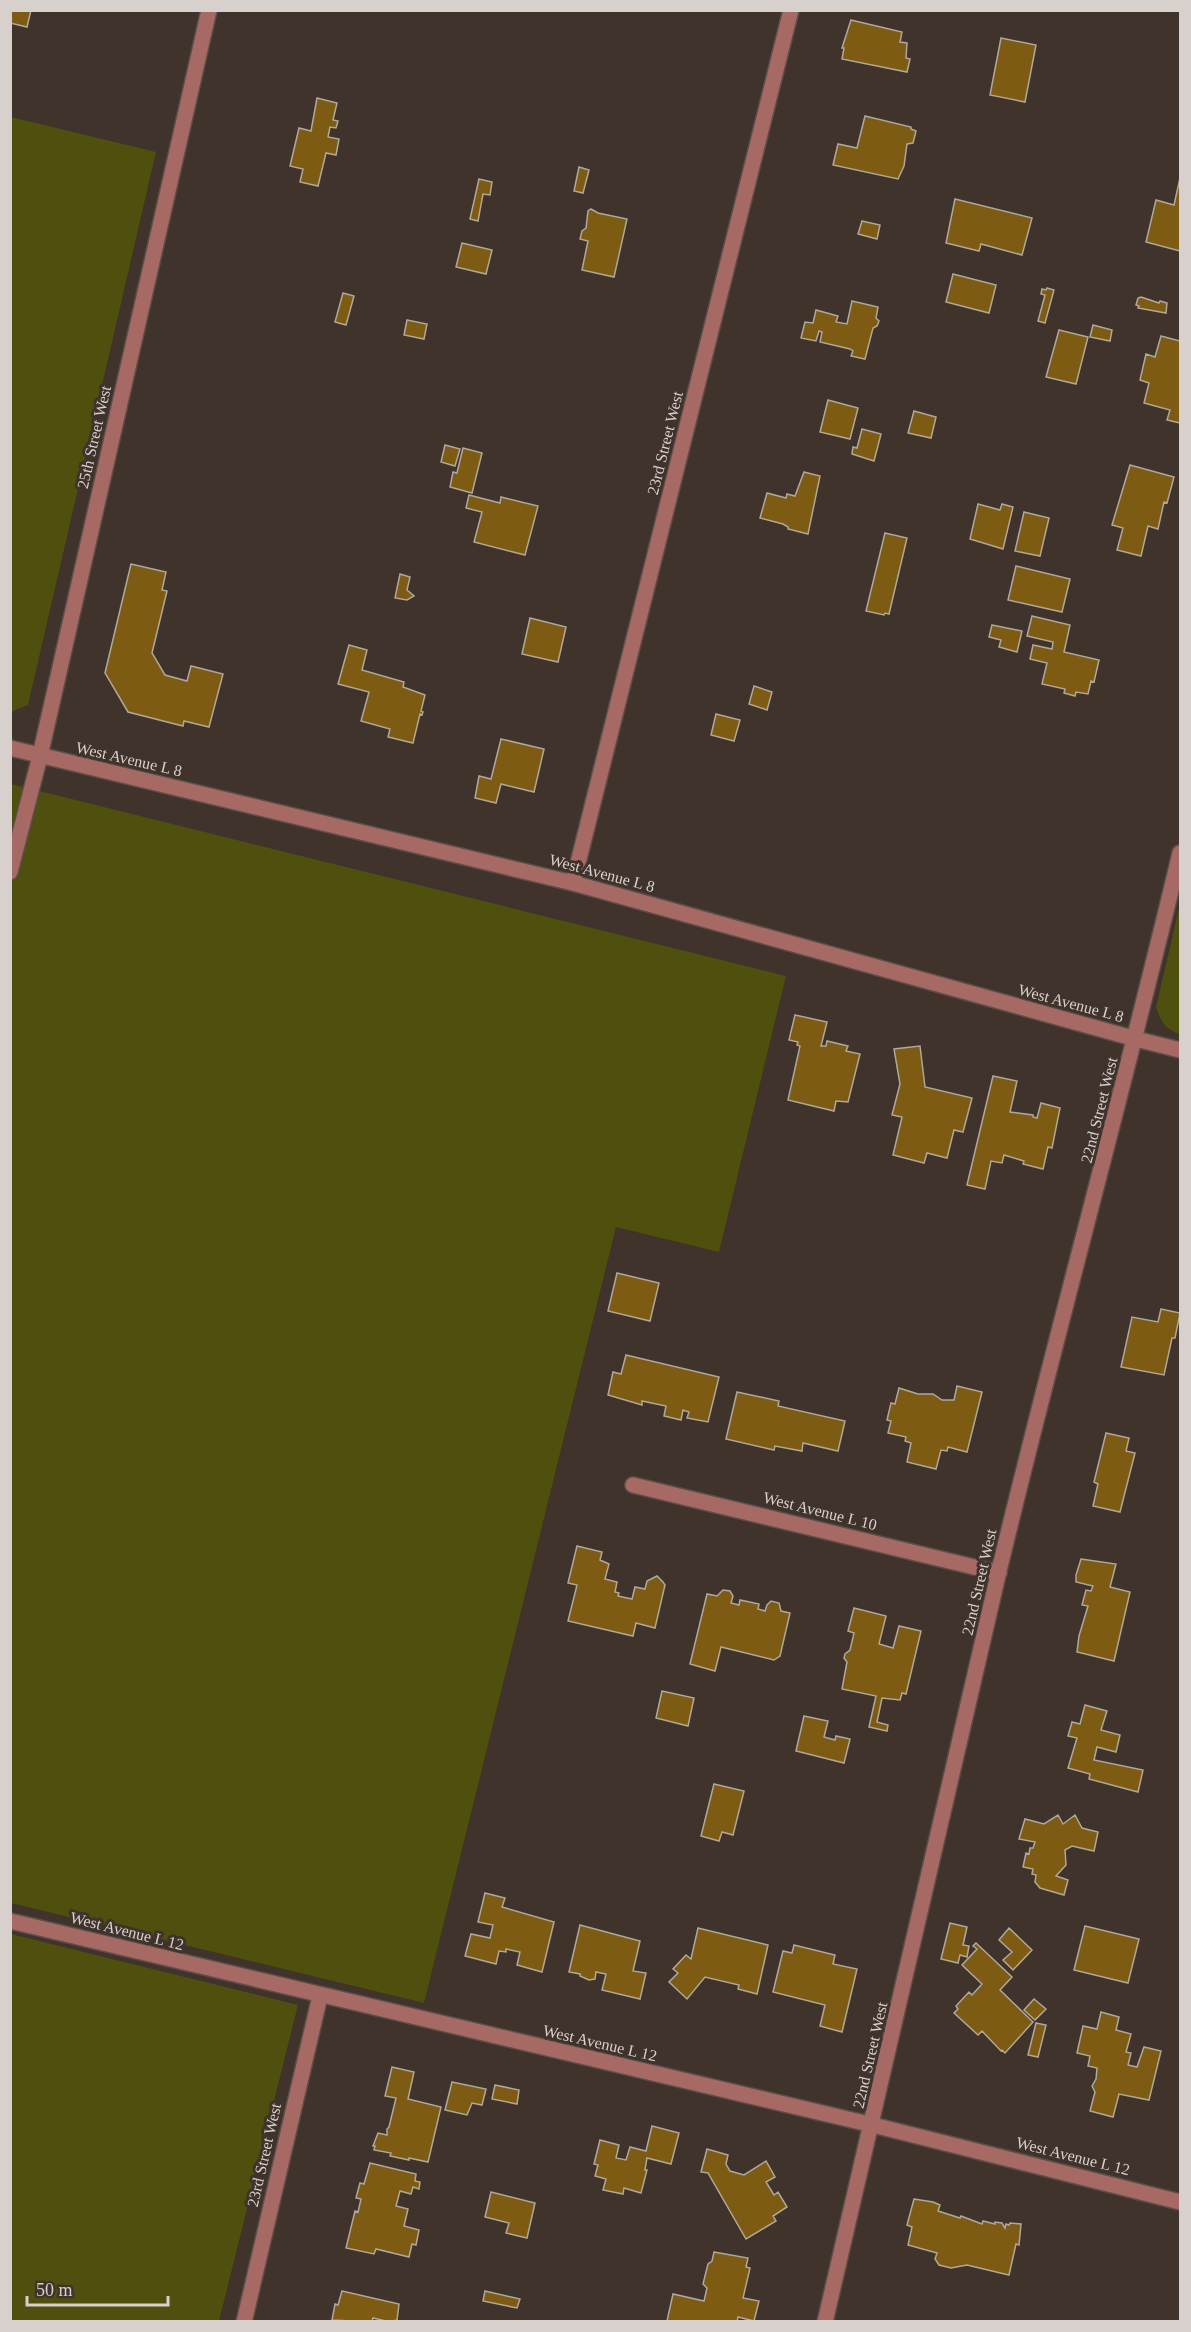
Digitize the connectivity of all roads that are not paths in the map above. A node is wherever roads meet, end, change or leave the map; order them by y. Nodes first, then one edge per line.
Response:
1 (209, 10) edge
2 (791, 10) edge
3 (10, 748) edge
4 (40, 756) junction
5 (1180, 853) edge
6 (10, 872) edge
7 (573, 883) junction
8 (1136, 1039) junction
9 (1180, 1050) edge
10 (633, 1485) dead end
11 (999, 1573) junction
12 (10, 1921) edge
13 (320, 1996) junction
14 (873, 2125) junction
15 (1180, 2202) edge
16 (244, 2322) edge
17 (825, 2322) edge

1 - 4 street, 25th Street West
2 - 7 street, 23rd Street West
3 - 4 street, West Avenue L 8
4 - 6 street, 25th Street West
4 - 7 street, West Avenue L 8
5 - 8 street, 22nd Street West
7 - 8 street, West Avenue L 8
8 - 9 street, West Avenue L 8
8 - 11 street, 22nd Street West
10 - 11 street, West Avenue L 10
11 - 14 street, 22nd Street West
12 - 13 street, West Avenue L 12
13 - 14 street, West Avenue L 12
13 - 16 street, 23rd Street West
14 - 15 street, West Avenue L 12
14 - 17 street, 22nd Street West

